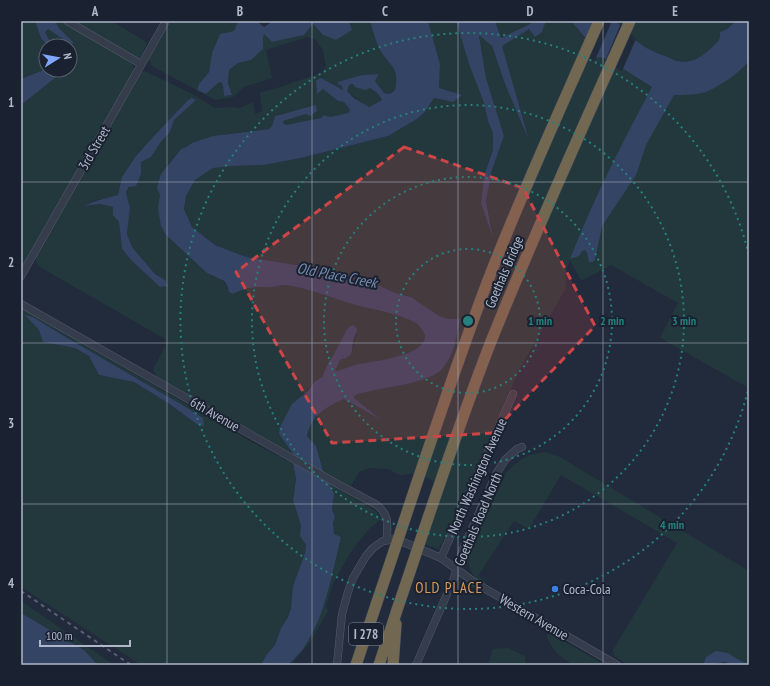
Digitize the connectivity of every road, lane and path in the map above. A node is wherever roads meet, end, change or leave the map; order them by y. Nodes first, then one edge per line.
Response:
1 (67, 21) edge
2 (166, 21) edge
3 (599, 21) edge
4 (630, 21) edge
5 (142, 64) junction
6 (21, 276) edge
7 (21, 304) edge
8 (513, 394) dead end
9 (522, 446) dead end
10 (387, 540) junction
11 (441, 558) junction
12 (457, 568) junction
13 (397, 610) junction
14 (337, 665) edge
15 (356, 665) edge
16 (379, 665) edge
17 (393, 665) edge
18 (416, 665) edge
19 (617, 665) edge

1 - 5 street
2 - 5 street, 3rd Street
3 - 15 highway, Goethals Bridge / I 278, bridge
4 - 13 highway, Goethals Bridge / I 278, bridge
5 - 6 street, 3rd Street
7 - 10 street, 6th Avenue
8 - 11 street, North Washington Avenue
9 - 12 street, Goethals Road North
10 - 11 street, Western Avenue
10 - 14 street
11 - 12 street, Western Avenue
12 - 18 street, Goethals Road North
12 - 19 street, Western Avenue
13 - 16 highway, I 278
13 - 17 highway

